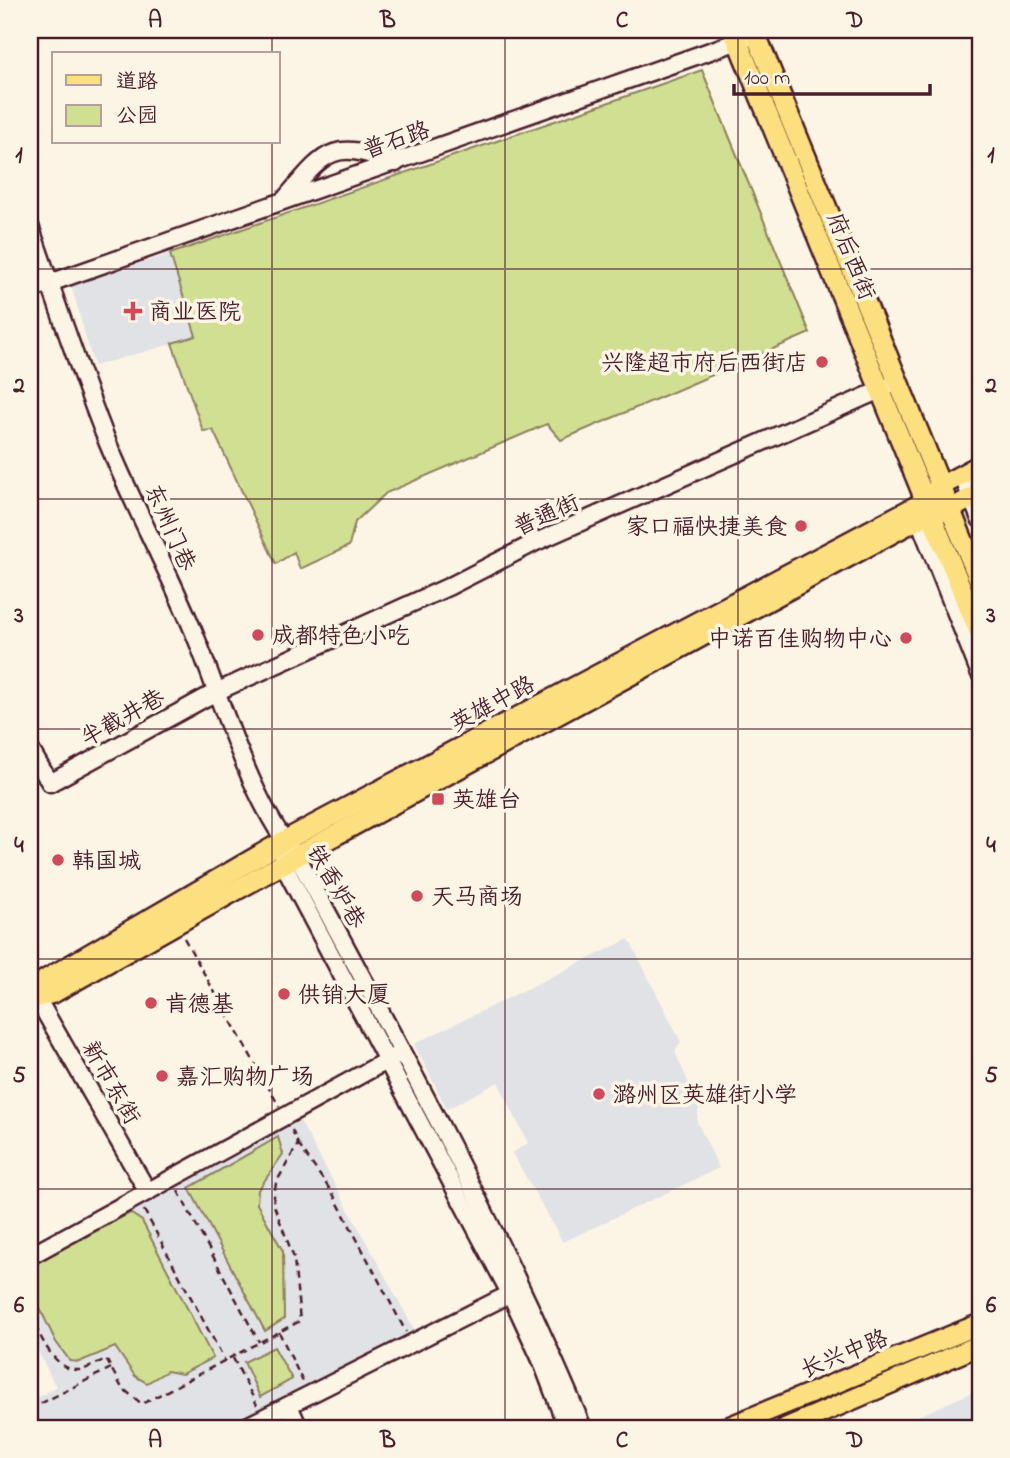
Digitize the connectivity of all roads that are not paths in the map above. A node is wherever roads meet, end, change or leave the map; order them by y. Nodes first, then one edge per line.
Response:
1 (745, 34) edge
2 (396, 163) junction
3 (282, 202) junction
4 (30, 226) edge
5 (50, 282) junction
6 (30, 289) edge
7 (889, 386) junction
8 (980, 465) edge
9 (962, 475) junction
10 (976, 495) edge
11 (933, 506) junction
12 (980, 519) edge
13 (980, 582) edge
14 (980, 634) edge
15 (980, 674) edge
16 (216, 692) junction
17 (30, 749) edge
18 (284, 841) junction
19 (290, 860) junction
20 (32, 993) edge
21 (395, 1056) junction
22 (143, 1195) junction
23 (30, 1256) edge
24 (517, 1291) junction
25 (980, 1324) edge
26 (980, 1345) edge
27 (290, 1408) junction
28 (243, 1428) edge
29 (299, 1428) edge
30 (567, 1428) edge
31 (583, 1428) edge
32 (726, 1428) edge
33 (786, 1428) edge

1 - 2 street, 普石路
1 - 7 main road, 府后西街
2 - 3 street, 普石路
2 - 3 street
3 - 5 street, 普石路
4 - 5 street, 东州门巷
5 - 6 street, 普石路
5 - 16 street, 东州门巷
7 - 11 main road, 府后西街
7 - 16 street, 普通街
8 - 9 main road, 英雄中路
9 - 10 street
9 - 11 main road, 英雄中路
10 - 11 main road, 英雄中路
10 - 12 street
11 - 13 main road
11 - 14 main road
11 - 15 street
11 - 18 main road, 英雄中路
11 - 19 main road, 英雄中路
16 - 17 street, 半截井巷
16 - 18 street, 东州门巷
18 - 19 street, 铁香炉巷
18 - 20 main road, 英雄中路
19 - 20 main road, 英雄中路
19 - 21 street, 铁香炉巷
20 - 22 street, 新市东街
21 - 22 street
21 - 24 street, 铁香炉巷
22 - 23 street
24 - 27 street
24 - 30 street, 铁香炉巷
24 - 31 street, 铁香炉巷
25 - 32 main road, 长兴中路
26 - 33 main road, 长兴中路
27 - 28 street
27 - 29 street

